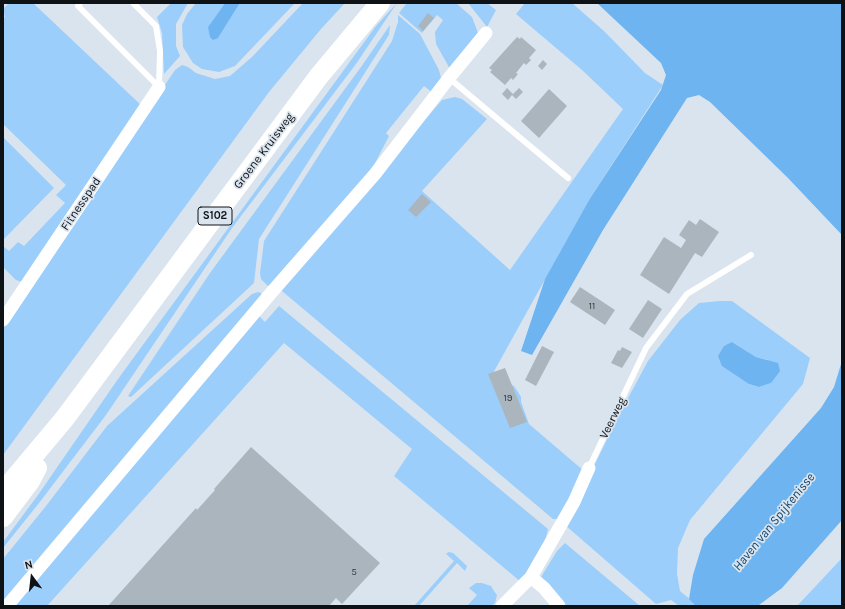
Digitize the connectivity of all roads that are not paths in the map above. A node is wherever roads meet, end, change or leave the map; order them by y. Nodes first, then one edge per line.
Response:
1 (80, 3) edge
2 (133, 3) edge
3 (380, 3) edge
4 (486, 33) dead end
5 (449, 78) junction
6 (160, 87) junction
7 (568, 178) dead end
8 (751, 255) dead end
9 (3, 320) edge
10 (65, 418) junction
11 (588, 468) joint
12 (3, 492) edge
13 (3, 517) edge
14 (531, 577) junction
15 (7, 606) edge
16 (502, 606) edge
17 (559, 606) edge

1 - 6 lane
2 - 6 lane
3 - 10 main road, Groene Kruisweg / S102
4 - 5 street
5 - 7 lane
5 - 15 street
6 - 9 street, Fitnesspad
8 - 11 lane, Veerweg
10 - 12 main road, Groene Kruisweg / S102
10 - 13 main road, Groene Kruisweg / S102
11 - 14 street, Veerweg
14 - 16 street, Veerweg
14 - 17 street

